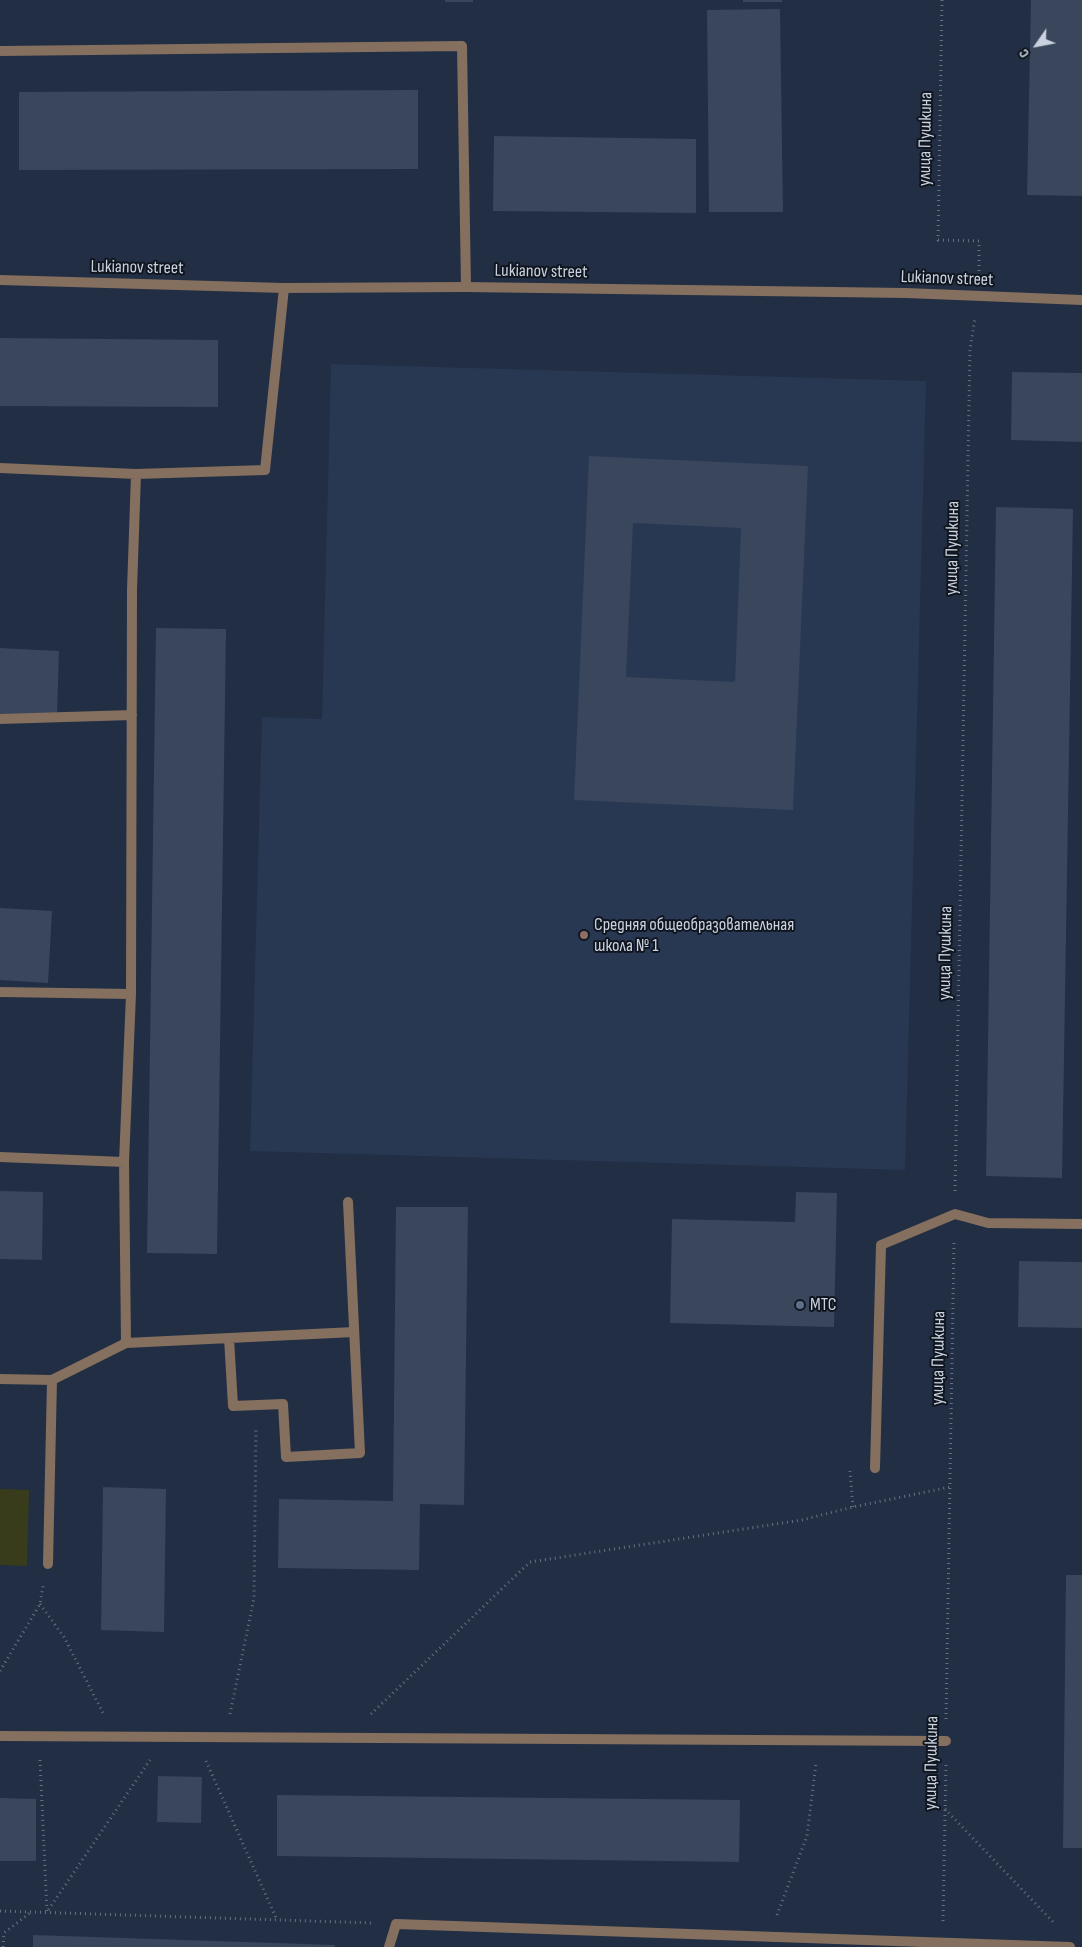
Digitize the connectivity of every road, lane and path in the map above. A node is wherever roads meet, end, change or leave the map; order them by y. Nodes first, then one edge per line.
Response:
1 (942, 0) edge
2 (0, 51) edge
3 (0, 280) edge
4 (466, 287) junction
5 (284, 288) junction
6 (978, 295) junction
7 (1082, 300) edge
8 (0, 468) edge
9 (136, 474) junction
10 (132, 715) junction
11 (0, 718) edge
12 (0, 992) edge
13 (131, 994) junction
14 (0, 1157) edge
15 (124, 1162) junction
16 (348, 1202) dead end
17 (955, 1214) junction
18 (1082, 1224) edge
19 (354, 1332) junction
20 (229, 1338) junction
21 (126, 1343) junction
22 (0, 1379) edge
23 (52, 1380) junction
24 (256, 1405) junction
25 (875, 1468) dead end
26 (950, 1488) junction
27 (48, 1564) joint
28 (40, 1604) junction
29 (0, 1671) edge
30 (0, 1736) edge
31 (39, 1736) junction
32 (115, 1736) junction
33 (165, 1736) junction
34 (195, 1737) junction
35 (225, 1737) junction
36 (347, 1738) junction
37 (818, 1740) junction
38 (946, 1741) junction
39 (945, 1809) junction
40 (0, 1911) edge
41 (31, 1912) junction
42 (47, 1912) junction
43 (278, 1920) junction
44 (396, 1924) junction
45 (1058, 1926) dead end
46 (769, 1937) junction
47 (942, 1943) junction
48 (3, 1947) edge
49 (389, 1947) edge
50 (1070, 1947) edge

1 - 6 path, улица Пушкина
2 - 4 street
3 - 5 street, Lukianov street
4 - 5 street, Lukianov street
4 - 6 street, Lukianov street
5 - 9 street
6 - 7 street, Lukianov street
6 - 17 path, улица Пушкина
8 - 9 street
9 - 10 street
10 - 11 street
10 - 13 street
12 - 13 street
13 - 15 street
14 - 15 street
15 - 21 street
16 - 19 street
17 - 18 street
17 - 25 street
17 - 26 path, улица Пушкина
19 - 20 street
19 - 24 street
20 - 21 street
20 - 24 street
21 - 23 street
22 - 23 street
23 - 27 street
24 - 35 path
26 - 36 path
26 - 38 path, улица Пушкина
27 - 28 path
28 - 29 path
28 - 32 path
30 - 31 street
31 - 32 street
31 - 42 path
32 - 33 street
33 - 34 street
33 - 42 path
34 - 35 street
34 - 43 path
35 - 36 street
36 - 37 street
37 - 38 street
37 - 46 path
38 - 39 path, улица Пушкина
39 - 45 path
39 - 47 path, улица Пушкина
40 - 41 path
41 - 42 path
41 - 48 path
42 - 43 path
43 - 44 path
44 - 46 street
44 - 49 street
46 - 47 street
47 - 50 street

